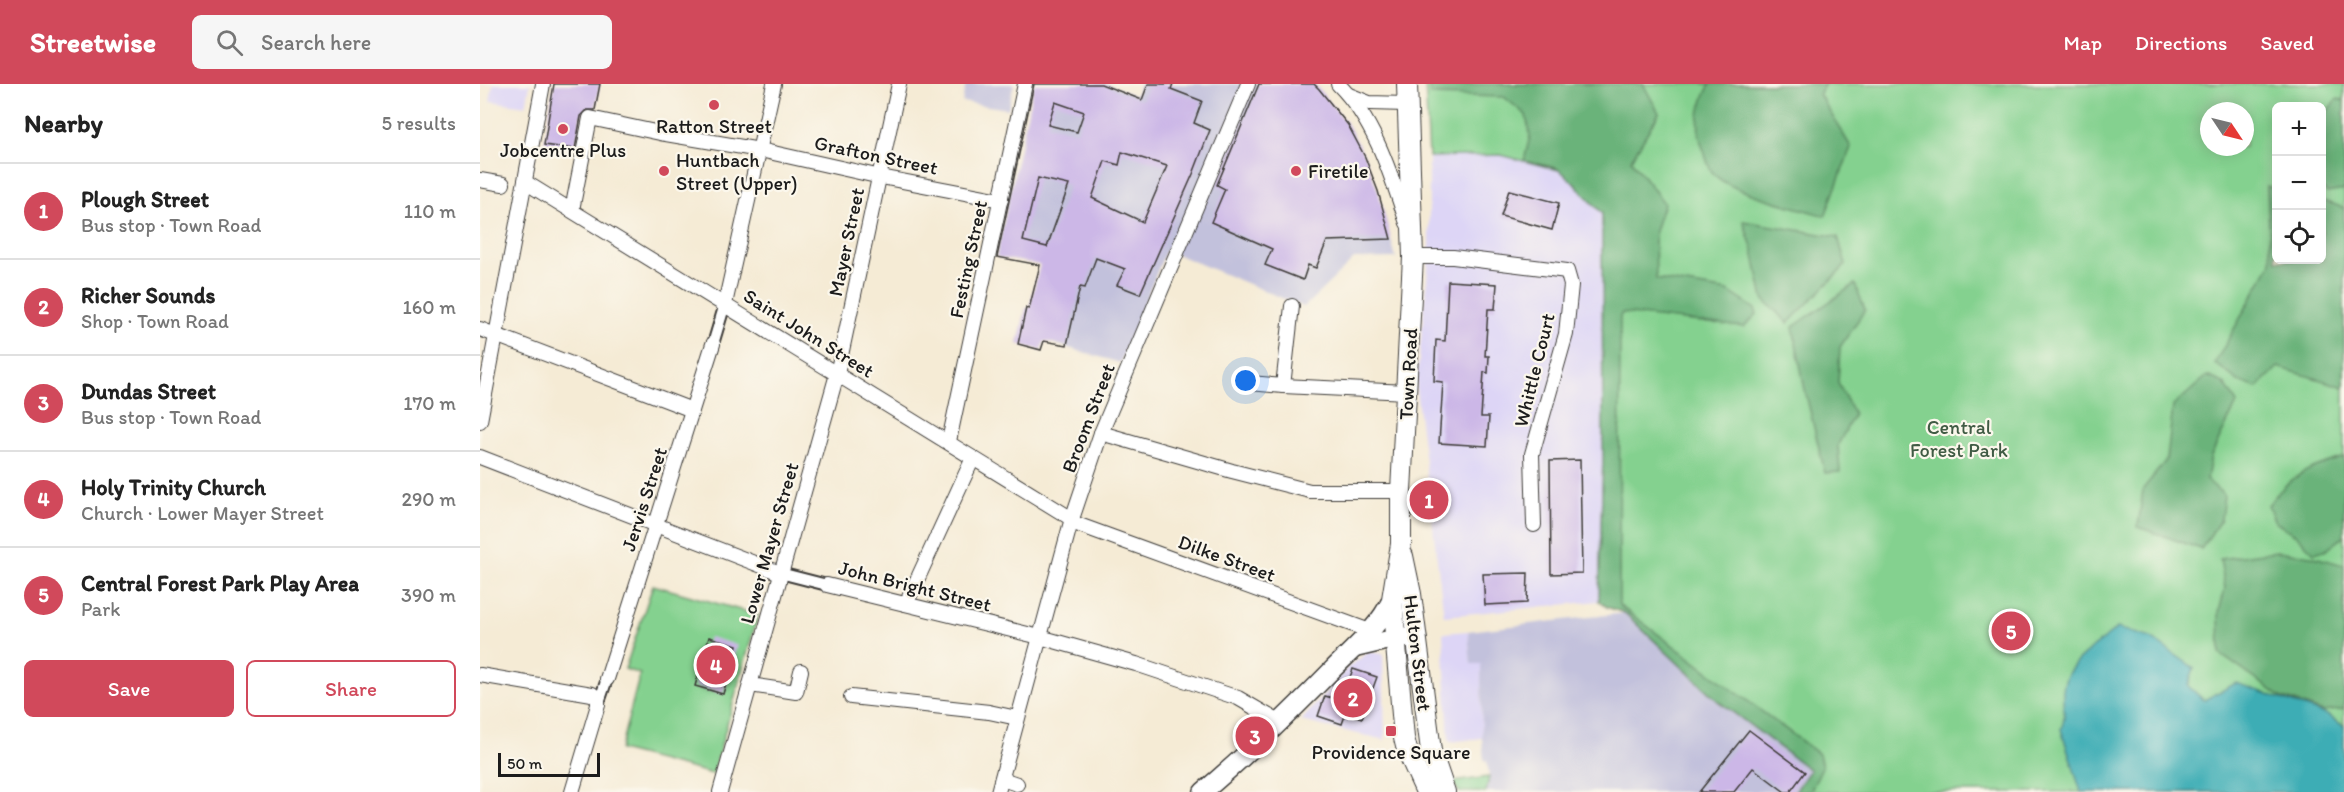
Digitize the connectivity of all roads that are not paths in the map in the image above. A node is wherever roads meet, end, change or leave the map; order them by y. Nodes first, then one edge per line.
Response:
1 (543, 84) edge
2 (774, 84) edge
3 (899, 84) edge
4 (1025, 84) edge
5 (1248, 84) edge
6 (1338, 84) edge
7 (1407, 84) edge
8 (1349, 95) junction
9 (1407, 104) junction
10 (760, 150) junction
11 (880, 177) junction
12 (480, 180) edge
13 (503, 184) joint
14 (525, 185) junction
15 (1000, 200) junction
16 (572, 210) junction
17 (1412, 248) junction
18 (725, 304) junction
19 (1292, 306) dead end
20 (480, 329) edge
21 (496, 336) junction
22 (713, 344) joint
23 (837, 374) junction
24 (1250, 383) dead end
25 (1283, 386) junction
26 (1407, 392) junction
27 (692, 410) junction
28 (480, 421) edge
29 (1101, 433) junction
30 (949, 441) junction
31 (480, 457) edge
32 (973, 458) junction
33 (1401, 491) junction
34 (1072, 520) junction
35 (1534, 525) dead end
36 (657, 526) junction
37 (1401, 544) junction
38 (780, 573) junction
39 (826, 585) joint
40 (1392, 599) junction
41 (906, 604) junction
42 (1370, 631) junction
43 (1040, 637) junction
44 (1396, 638) junction
45 (1417, 638) junction
46 (1353, 649) junction
47 (801, 671) dead end
48 (480, 675) edge
49 (607, 679) joint
50 (750, 685) junction
51 (851, 697) dead end
52 (598, 702) junction
53 (1017, 718) junction
54 (1281, 723) junction
55 (1434, 763) junction
56 (1017, 784) dead end
57 (1000, 785) edge
58 (1424, 791) edge
59 (572, 792) edge
60 (720, 792) edge
61 (1203, 792) edge
62 (1445, 792) edge

1 - 14 street
2 - 10 street
3 - 11 street, Mayer Street
4 - 15 street, Festing Street
5 - 29 street, Broom Street
6 - 8 street
7 - 9 main road, Town Road
8 - 9 street
8 - 17 street
9 - 17 main road, Town Road
10 - 11 street, Grafton Street
10 - 16 street, Grafton Street
10 - 18 street
11 - 15 street, Grafton Street
11 - 23 street, Mayer Street
12 - 13 street
13 - 14 street
14 - 16 street, Saint John Street
14 - 21 street
15 - 30 street, Festing Street
16 - 18 street, Saint John Street
17 - 26 main road, Town Road
17 - 35 street, Whittle Court
18 - 22 street, Jervis Street
18 - 23 street, Saint John Street
19 - 25 street
20 - 21 street
21 - 27 street
21 - 28 street
22 - 27 street, Jervis Street
23 - 30 street, Saint John Street
23 - 38 street, Lower Mayer Street
24 - 25 street
25 - 26 street
26 - 33 main road, Town Road
27 - 36 street, Jervis Street
29 - 33 street
29 - 34 street, Broom Street
30 - 32 street, Saint John Street
31 - 36 street
32 - 34 street, Saint John Street
32 - 41 street
33 - 37 main road, Town Road
34 - 42 street, Dilke Street
34 - 43 street, Broom Street
36 - 38 street
36 - 49 street, Jervis Street
37 - 40 main road, Town Road
37 - 45 main road, Hulton Street
38 - 39 street, John Bright Street
38 - 50 street, Lower Mayer Street
39 - 41 street, John Bright Street
40 - 42 street, Town Road
40 - 44 main road, Hulton Street
41 - 43 street, John Bright Street
42 - 46 street, Town Road
43 - 53 street, Broom Street
43 - 54 street, John Bright Street
44 - 45 street
44 - 46 street
44 - 58 main road, Hulton Street
45 - 55 main road, Hulton Street
46 - 54 street, Town Road
47 - 50 street
48 - 52 street
49 - 52 street, Jervis Street
50 - 60 street, Lower Mayer Street
51 - 53 street
52 - 59 street, Jervis Street
53 - 57 street, Broom Street
54 - 61 street, Town Road
55 - 58 main road, Hulton Street
55 - 62 main road, Hulton Street
56 - 57 street, Broom Street

